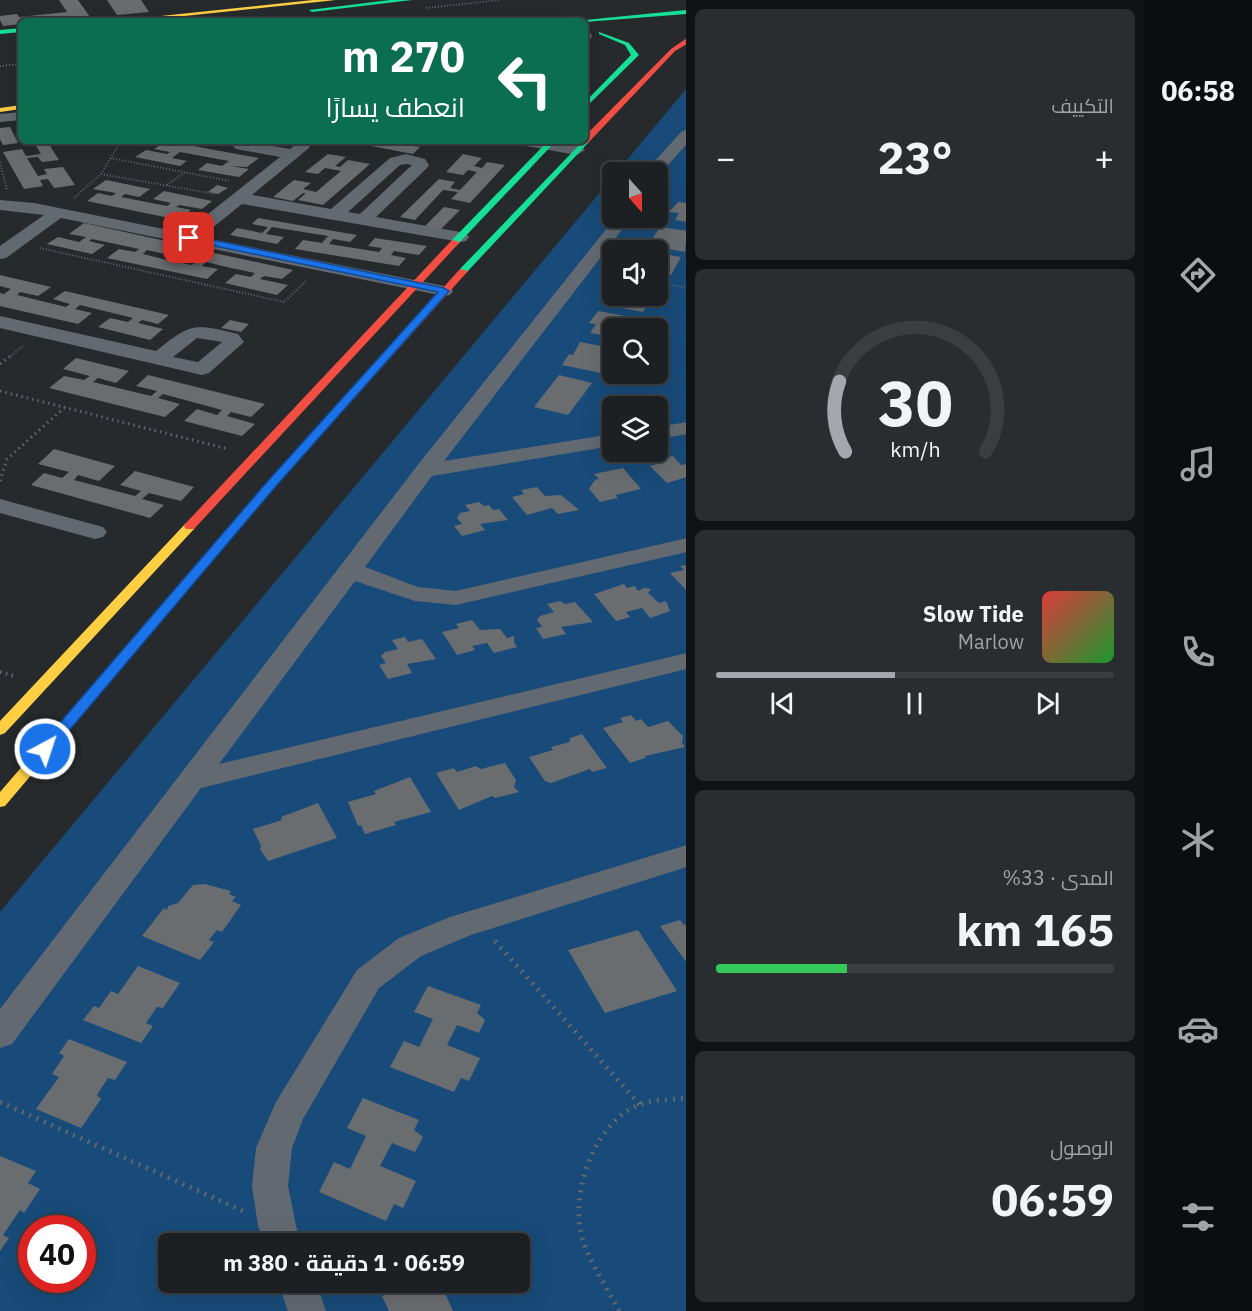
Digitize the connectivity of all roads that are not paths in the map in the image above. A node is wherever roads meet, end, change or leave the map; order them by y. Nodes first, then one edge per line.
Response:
1 (333, 0) edge
2 (409, 0) edge
3 (686, 12) edge
4 (147, 18) edge
5 (232, 18) edge
6 (588, 20) edge
7 (686, 26) edge
8 (18, 30) edge
9 (0, 32) edge
10 (601, 33) junction
11 (588, 35) edge
12 (18, 39) edge
13 (0, 41) edge
14 (686, 41) edge
15 (635, 55) junction
16 (667, 57) junction
17 (588, 103) edge
18 (18, 107) edge
19 (0, 110) edge
20 (18, 116) edge
21 (0, 118) edge
22 (588, 136) edge
23 (683, 141) edge
24 (239, 144) edge
25 (304, 144) edge
26 (549, 144) edge
27 (580, 144) edge
28 (292, 154) junction
29 (663, 162) edge
30 (371, 183) junction
31 (397, 187) junction
32 (238, 198) junction
33 (5, 205) edge
34 (58, 213) junction
35 (335, 215) junction
36 (364, 220) junction
37 (615, 228) edge
38 (460, 237) junction
39 (189, 238) junction
40 (0, 254) edge
41 (414, 285) junction
42 (444, 291) junction
43 (0, 322) edge
44 (160, 358) dead end
45 (686, 428) edge
46 (668, 431) edge
47 (602, 442) edge
48 (424, 471) junction
49 (0, 506) edge
50 (95, 532) dead end
51 (686, 545) edge
52 (350, 570) junction
53 (686, 661) edge
54 (0, 730) edge
55 (191, 781) junction
56 (0, 802) edge
57 (686, 856) edge
58 (0, 1034) edge
59 (280, 1233) edge
60 (301, 1293) edge
61 (307, 1311) edge

1 - 4 street
2 - 5 street
3 - 6 street
7 - 10 street
8 - 9 street
10 - 11 street
10 - 15 street
12 - 13 street
14 - 16 street
15 - 16 street
15 - 17 street
16 - 22 street
18 - 19 street
20 - 21 street
23 - 29 street
24 - 28 street
25 - 28 street
26 - 38 street
27 - 42 street
28 - 32 street
30 - 31 street
30 - 31 street
30 - 35 street
31 - 36 street
32 - 35 street
32 - 39 street
33 - 34 street
34 - 39 street
34 - 40 street
35 - 36 street
36 - 38 street
37 - 48 street
38 - 41 street
39 - 41 street
41 - 42 street
41 - 54 street
42 - 56 street
43 - 44 street
45 - 46 street
47 - 48 street
48 - 52 street
49 - 50 street
51 - 52 street
52 - 55 street
53 - 55 street
55 - 58 street
57 - 59 street
60 - 61 street

